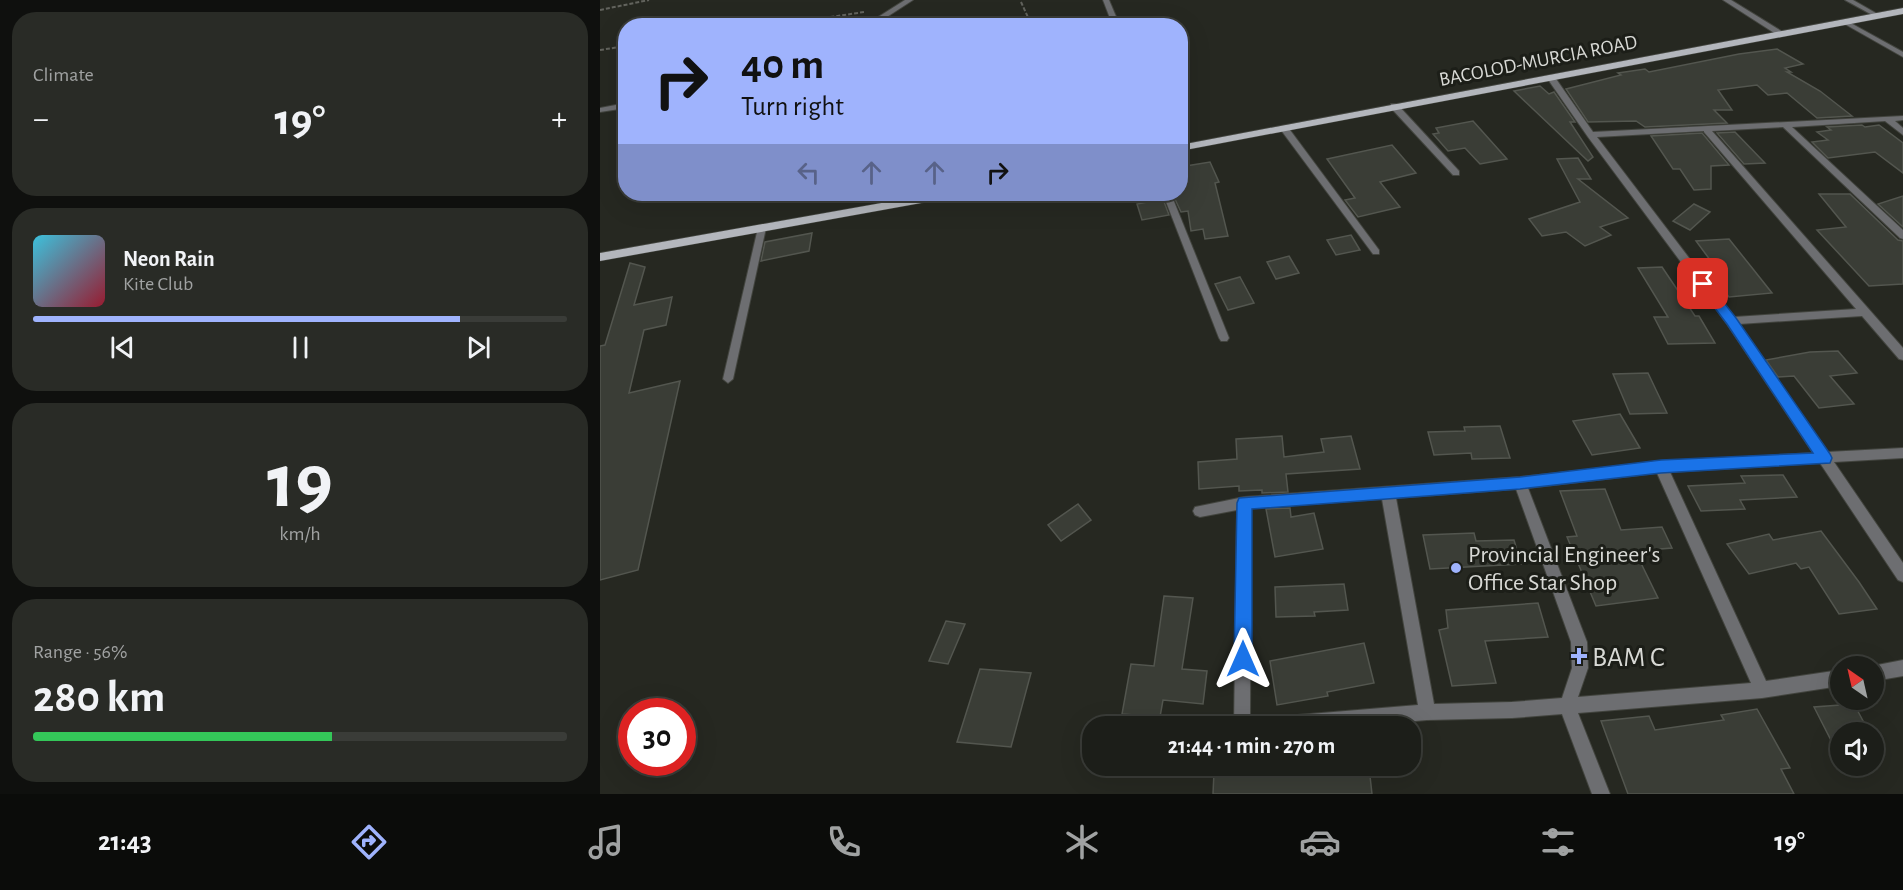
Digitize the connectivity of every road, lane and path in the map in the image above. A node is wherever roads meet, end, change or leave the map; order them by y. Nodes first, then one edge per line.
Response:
1 (649, 0) edge
2 (910, 0) edge
3 (1106, 0) edge
4 (1726, 0) edge
5 (1848, 0) edge
6 (1021, 2) dead end
7 (897, 7) junction
8 (600, 10) edge
9 (1903, 11) edge
10 (1878, 16) junction
11 (824, 18) edge
12 (880, 18) edge
13 (1028, 18) edge
14 (1114, 18) edge
15 (1845, 22) junction
16 (1782, 34) junction
17 (618, 47) edge
18 (600, 50) edge
19 (1903, 55) edge
20 (1551, 78) junction
21 (1395, 106) junction
22 (618, 107) edge
23 (600, 110) edge
24 (1886, 118) junction
25 (1903, 118) edge
26 (1786, 125) junction
27 (1284, 128) junction
28 (1707, 130) junction
29 (1903, 132) edge
30 (1591, 135) junction
31 (1188, 146) edge
32 (1456, 172) dead end
33 (910, 201) edge
34 (1170, 201) edge
35 (762, 228) junction
36 (1903, 236) edge
37 (1376, 252) dead end
38 (600, 257) edge
39 (1865, 312) junction
40 (1731, 321) junction
41 (1224, 338) dead end
42 (1903, 356) edge
43 (728, 379) dead end
44 (1903, 453) edge
45 (1825, 458) junction
46 (1661, 466) junction
47 (1520, 483) junction
48 (1388, 493) junction
49 (1244, 503) junction
50 (1200, 511) dead end
51 (1903, 575) edge
52 (1903, 668) edge
53 (1884, 671) edge
54 (1830, 680) edge
55 (1762, 690) junction
56 (1567, 706) junction
57 (1427, 712) junction
58 (1242, 716) edge
59 (1380, 716) edge
60 (1600, 794) edge

1 - 8 path
2 - 7 street
3 - 14 street
4 - 16 street
5 - 10 street
6 - 13 path
7 - 11 path
7 - 12 street
9 - 10 main road, BACOLOD-MURCIA ROAD
10 - 15 main road, BACOLOD-MURCIA ROAD
15 - 16 main road, BACOLOD-MURCIA ROAD
15 - 19 street
16 - 20 main road, BACOLOD-MURCIA ROAD
17 - 18 path
20 - 21 main road, BACOLOD-MURCIA ROAD
20 - 30 street
21 - 27 main road, BACOLOD-MURCIA ROAD
21 - 32 lane
22 - 23 street
24 - 25 street
24 - 26 street
24 - 29 street
26 - 28 street
26 - 36 street
27 - 31 main road, BACOLOD-MURCIA ROAD
27 - 37 lane
28 - 30 street
28 - 39 street
30 - 40 street
33 - 35 main road
34 - 41 lane
35 - 38 main road
35 - 43 lane
39 - 40 street
39 - 42 street
40 - 45 street
44 - 45 street
45 - 46 street
45 - 51 street
46 - 47 street
46 - 55 street
47 - 48 street
47 - 56 street
48 - 49 street
48 - 57 street
49 - 50 street
49 - 58 street
52 - 53 street
54 - 55 street
55 - 56 street
56 - 57 street
56 - 60 street
57 - 59 street

